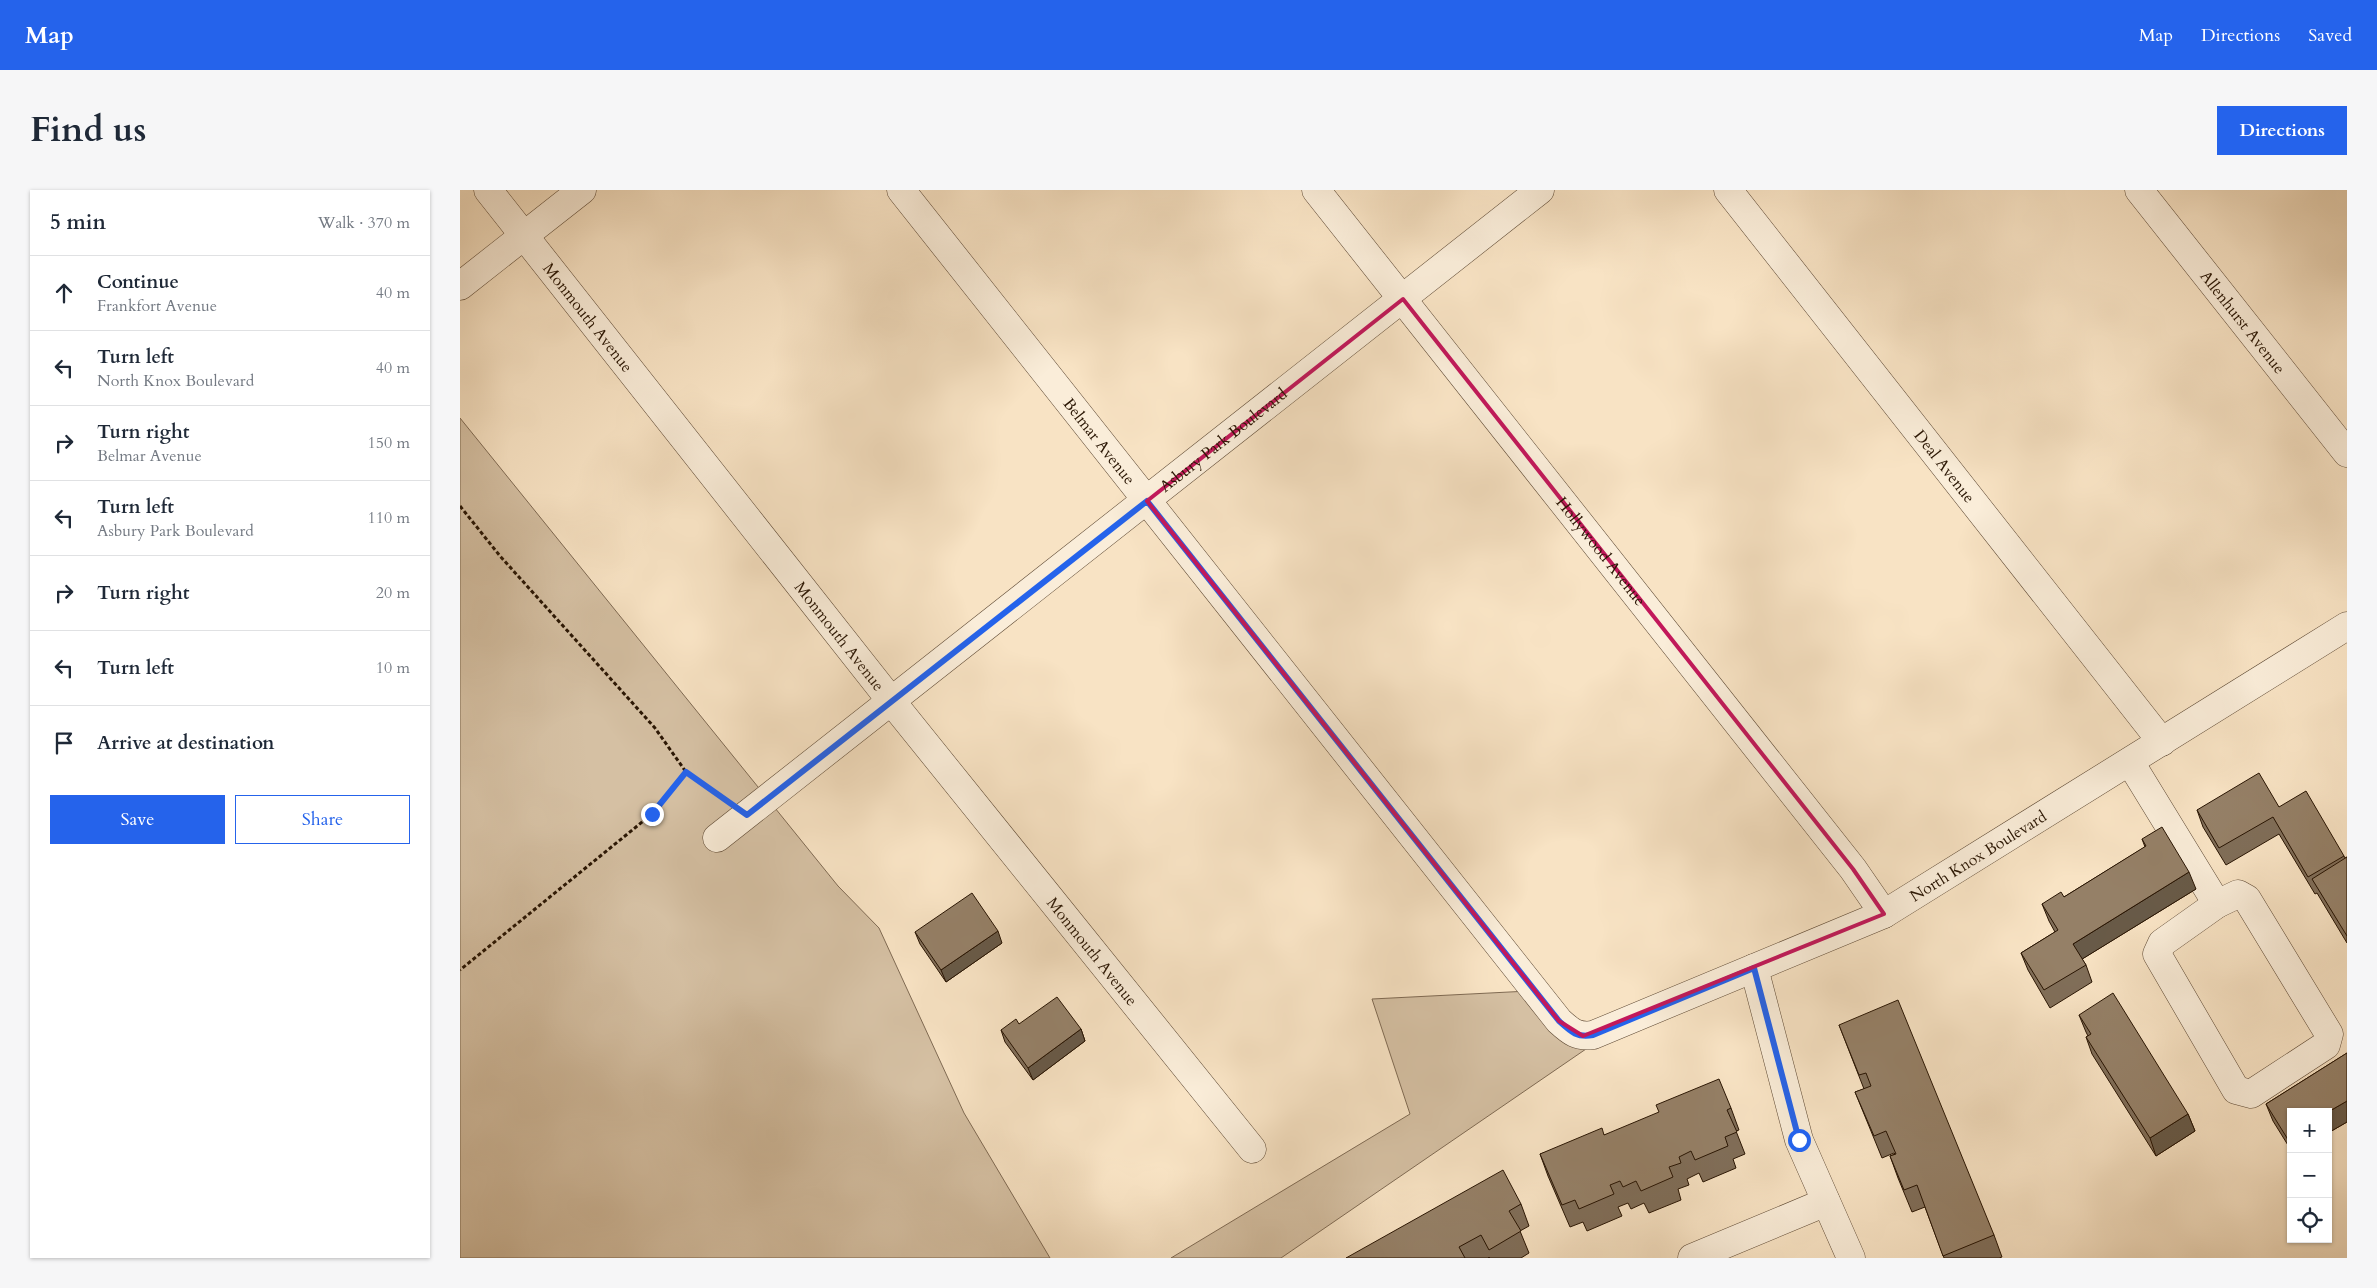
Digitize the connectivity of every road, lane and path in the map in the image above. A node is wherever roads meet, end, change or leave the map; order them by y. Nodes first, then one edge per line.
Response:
1 (488, 190) edge
2 (582, 190) edge
3 (901, 190) edge
4 (1316, 190) edge
5 (1540, 190) edge
6 (1728, 190) edge
7 (2139, 190) edge
8 (524, 236) junction
9 (460, 286) edge
10 (1403, 299) junction
11 (2347, 453) edge
12 (1147, 501) junction
13 (460, 506) edge
14 (2347, 626) edge
15 (892, 702) junction
16 (2162, 742) junction
17 (2130, 762) junction
18 (686, 772) junction
19 (747, 815) junction
20 (717, 838) dead end
21 (2217, 904) junction
22 (1884, 914) junction
23 (1754, 968) junction
24 (460, 970) edge
25 (1583, 1036) joint
26 (1252, 1149) dead end
27 (1826, 1202) junction
28 (1692, 1258) edge
29 (1851, 1258) edge

1 - 8 street, Monmouth Avenue
2 - 8 street
3 - 12 street, Belmar Avenue
4 - 10 street, Hollywood Avenue
5 - 10 street, Asbury Park Boulevard
6 - 16 street, Deal Avenue
7 - 11 street, Allenhurst Avenue
8 - 9 street
8 - 15 street, Monmouth Avenue
10 - 12 street, Asbury Park Boulevard
10 - 22 street, Hollywood Avenue
12 - 15 street, Asbury Park Boulevard
12 - 25 street, Belmar Avenue
13 - 18 path
14 - 16 street, North Knox Boulevard
15 - 19 street, Asbury Park Boulevard
15 - 26 street, Monmouth Avenue
16 - 17 street, North Knox Boulevard
17 - 21 street
17 - 22 street, North Knox Boulevard
18 - 19 path
18 - 24 path
19 - 20 street, Asbury Park Boulevard
21 - 21 street
22 - 23 street, North Knox Boulevard
23 - 25 street, North Knox Boulevard
23 - 27 street
27 - 28 street
27 - 29 street

